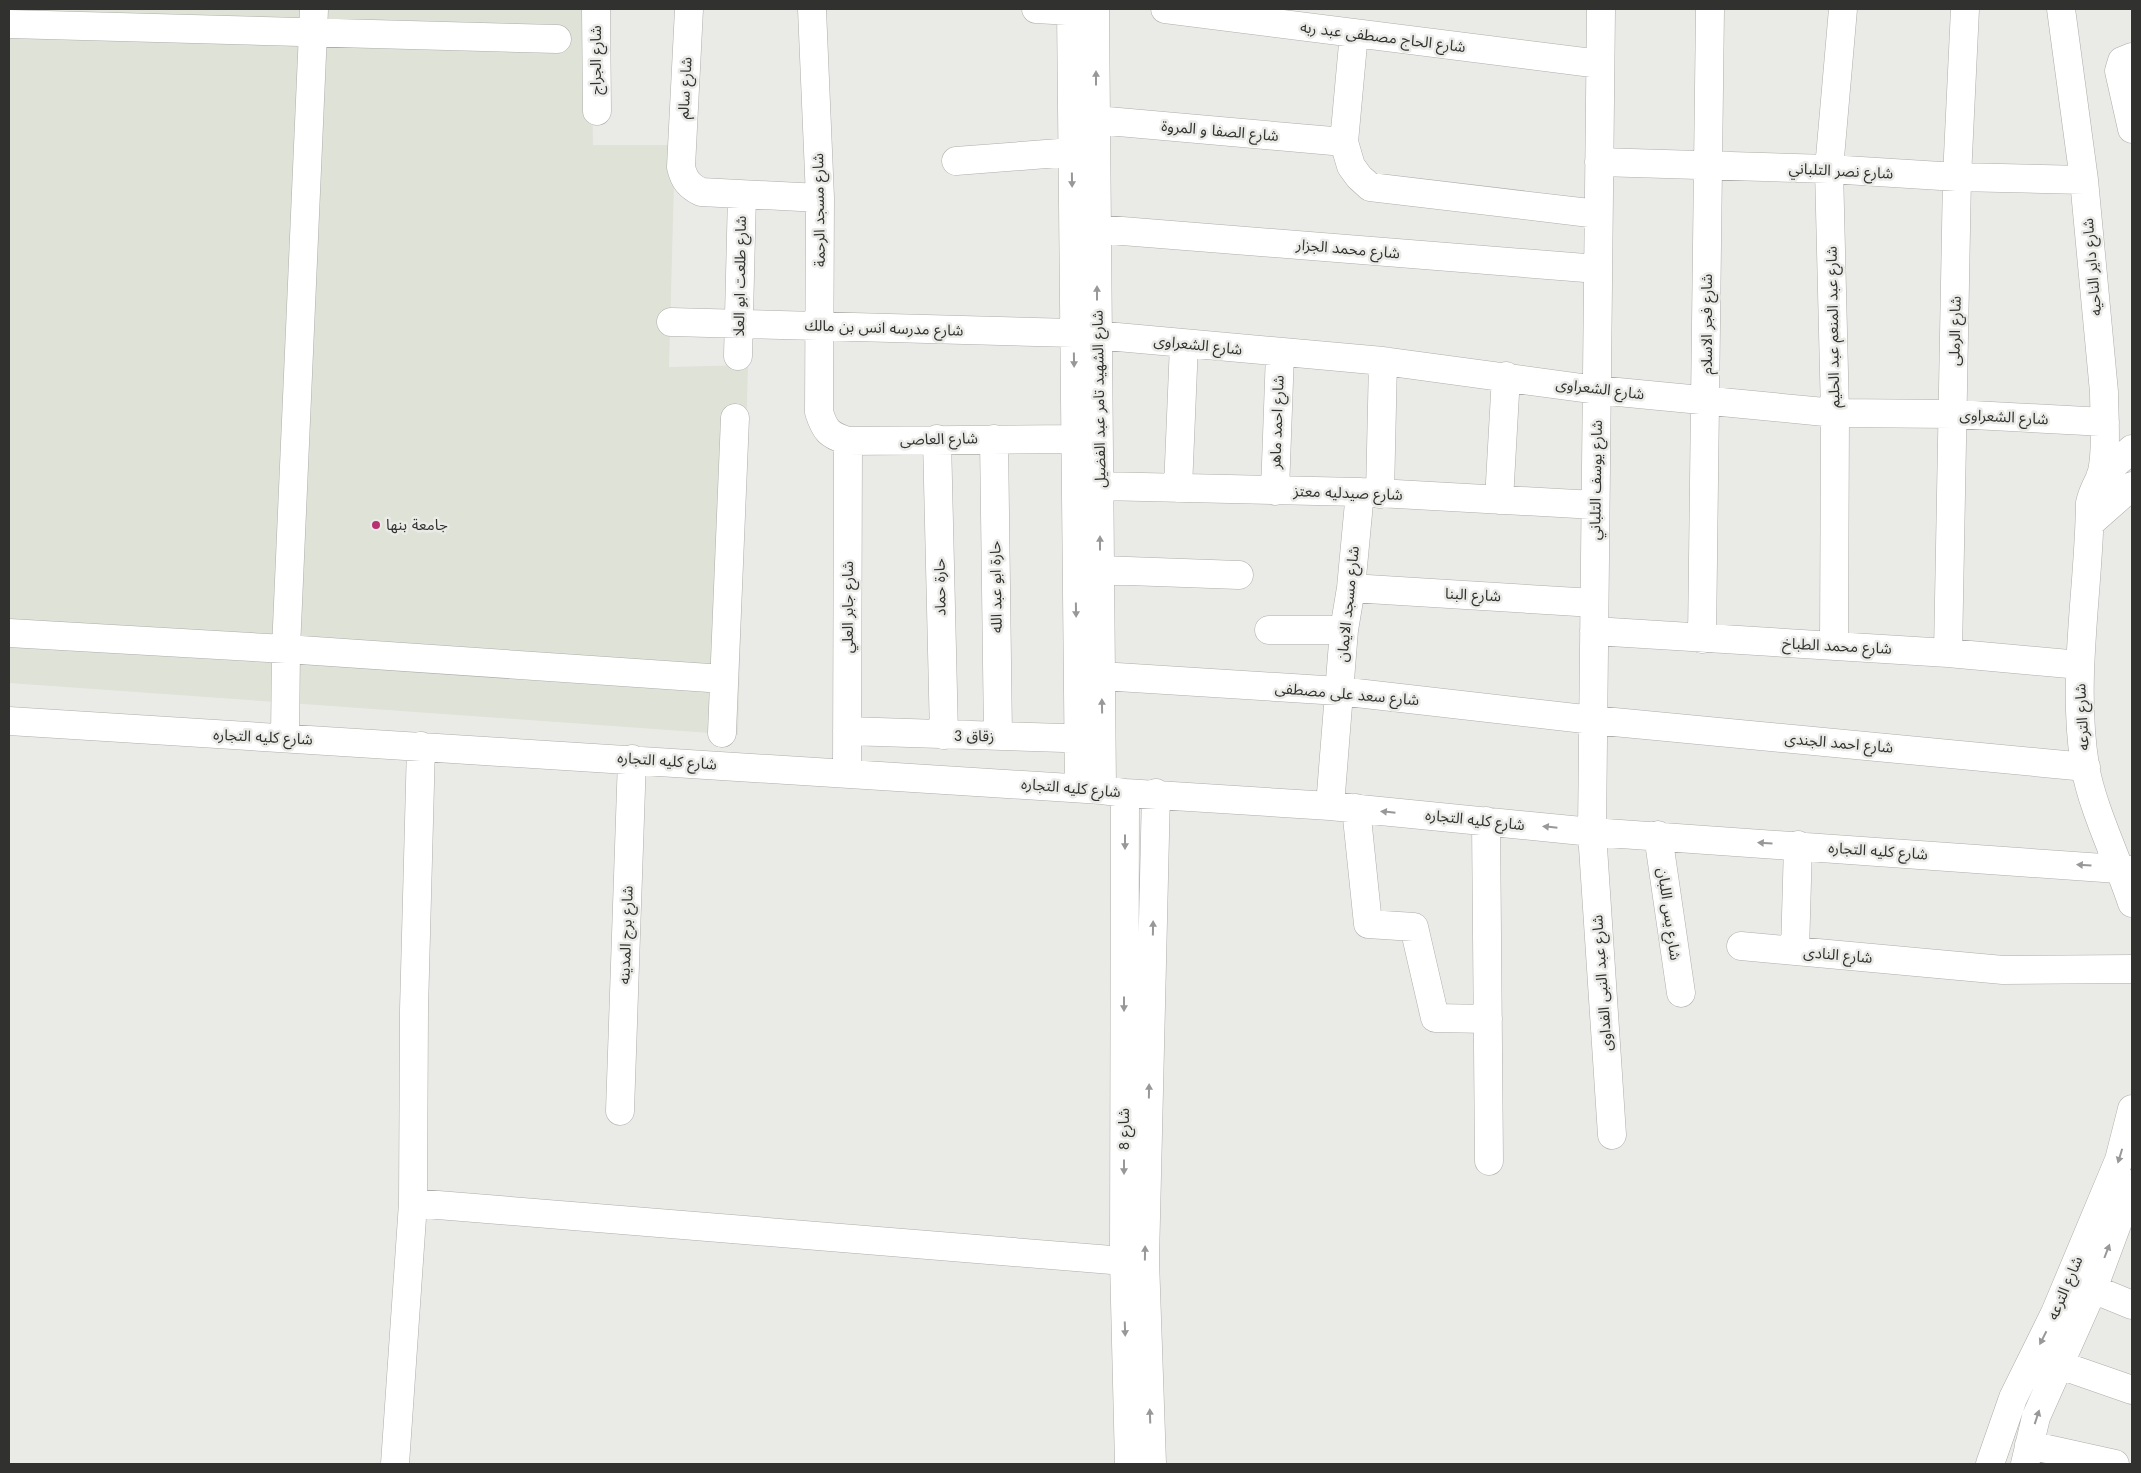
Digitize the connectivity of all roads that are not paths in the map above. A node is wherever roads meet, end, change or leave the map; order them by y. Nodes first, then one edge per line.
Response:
1 (596, 9) edge
2 (690, 9) edge
3 (812, 9) edge
4 (1036, 9) edge
5 (1079, 9) edge
6 (1165, 9) edge
7 (1601, 9) edge
8 (1710, 9) edge
9 (1842, 9) edge
10 (1965, 9) edge
11 (2061, 9) edge
12 (152, 18) edge
13 (313, 21) edge
14 (9, 24) edge
15 (1354, 33) junction
16 (557, 39) dead end
17 (2132, 57) edge
18 (1600, 64) junction
19 (596, 111) dead end
20 (1096, 120) junction
21 (2132, 129) edge
22 (1344, 142) junction
23 (1072, 152) junction
24 (956, 160) dead end
25 (1599, 162) junction
26 (1708, 166) junction
27 (1829, 169) junction
28 (1957, 177) junction
29 (2084, 180) junction
30 (742, 195) junction
31 (820, 198) junction
32 (1598, 214) junction
33 (1097, 229) junction
34 (1598, 269) junction
35 (671, 322) dead end
36 (739, 323) junction
37 (819, 326) junction
38 (1086, 334) junction
39 (1184, 344) junction
40 (1280, 354) junction
41 (738, 356) dead end
42 (1383, 361) junction
43 (1506, 376) junction
44 (1597, 390) junction
45 (1706, 402) junction
46 (1835, 413) junction
47 (1954, 414) junction
48 (735, 418) dead end
49 (2105, 422) junction
50 (937, 439) junction
51 (994, 439) junction
52 (1075, 439) junction
53 (848, 441) junction
54 (2131, 457) edge
55 (2100, 477) junction
56 (1100, 486) junction
57 (2132, 486) edge
58 (1178, 488) junction
59 (1276, 490) junction
60 (1370, 493) junction
61 (1499, 500) junction
62 (1596, 505) junction
63 (2090, 523) junction
64 (1100, 570) junction
65 (1240, 575) dead end
66 (1351, 588) junction
67 (1594, 602) junction
68 (1269, 630) dead end
69 (1344, 630) junction
70 (1594, 631) junction
71 (9, 633) edge
72 (1702, 639) junction
73 (1834, 646) junction
74 (286, 649) junction
75 (1948, 653) junction
76 (2080, 665) junction
77 (1101, 676) junction
78 (724, 679) junction
79 (1339, 691) junction
80 (1593, 720) junction
81 (9, 721) edge
82 (847, 731) junction
83 (722, 733) dead end
84 (944, 735) junction
85 (998, 736) junction
86 (285, 738) junction
87 (1090, 739) junction
88 (422, 746) junction
89 (632, 759) junction
90 (2086, 767) junction
91 (846, 772) junction
92 (1102, 790) junction
93 (1156, 793) junction
94 (1343, 807) junction
95 (1486, 821) junction
96 (1592, 832) junction
97 (1658, 835) junction
98 (1798, 845) junction
99 (2127, 869) edge
100 (2132, 903) edge
101 (1741, 946) dead end
102 (1795, 952) junction
103 (2132, 969) edge
104 (1681, 993) dead end
105 (1488, 1019) junction
106 (2132, 1109) edge
107 (620, 1111) dead end
108 (1612, 1135) dead end
109 (1489, 1161) dead end
110 (2132, 1184) edge
111 (413, 1203) junction
112 (1124, 1260) junction
113 (2093, 1289) junction
114 (2132, 1305) edge
115 (2060, 1365) junction
116 (1138, 1367) junction
117 (2132, 1390) edge
118 (2027, 1454) edge
119 (396, 1464) edge
120 (1129, 1464) edge
121 (1152, 1464) edge
122 (1990, 1464) edge
123 (2115, 1464) edge

1 - 19 street, شارع الجراج
2 - 30 street, شارع سالم
3 - 31 street, شارع مسجد الرحمة
4 - 5 street
20 -> 5 street, شارع الشهيد تامر عبد الفضيل
5 - 23 street, شارع الشهيد تامر عبد الفضيل
6 - 15 street, شارع الحاج مصطفى عبد ربه
7 - 18 street, شارع يوسف التلباني
8 - 26 street, شارع فجر الاسلام
9 - 27 street, شارع عبد المنعم عبد الحليم
10 - 28 street, شارع الرملى
11 - 29 street, شارع داير الناحيه
12 - 13 street
12 - 14 street
13 - 16 street
13 - 74 street
15 - 18 street, شارع الحاج مصطفى عبد ربه
15 - 22 street
17 - 21 street
18 - 25 street, شارع يوسف التلباني
20 - 22 street, شارع الصفا و المروة
20 - 33 street, شارع الشهيد تامر عبد الفضيل
22 - 32 street
23 - 24 street
23 -> 38 street, شارع الشهيد تامر عبد الفضيل
25 - 26 street, شارع نصر التلباني
25 - 32 street, شارع يوسف التلباني
26 - 27 street, شارع نصر التلباني
26 - 45 street, شارع فجر الاسلام
27 - 28 street, شارع نصر التلباني
27 - 46 street, شارع عبد المنعم عبد الحليم
28 - 29 street, شارع نصر التلباني
28 - 47 street, شارع الرملى
29 - 49 street, شارع داير الناحيه
30 - 31 street
30 - 36 street, شارع طلعت ابو العلا
31 - 37 street, شارع مسجد الرحمة
32 - 34 street, شارع يوسف التلباني
33 - 34 street, شارع محمد الجزار
38 -> 33 street, شارع الشهيد تامر عبد الفضيل
34 - 44 street, شارع يوسف التلباني
35 - 36 street, شارع مدرسه انس بن مالك
36 - 37 street, شارع مدرسه انس بن مالك
36 - 41 street, شارع طلعت ابو العلا
37 - 38 street, شارع مدرسه انس بن مالك
37 - 53 street, شارع مسجد الرحمة
38 - 39 street, شارع الشعراوى
38 -> 52 street, شارع الشهيد تامر عبد الفضيل
38 - 56 street, شارع الشهيد تامر عبد الفضيل
39 - 40 street, شارع الشعراوى
39 - 58 street
40 - 42 street, شارع الشعراوى
40 - 59 street, شارع احمد ماهر
42 - 43 street, شارع الشعراوى
42 - 60 street, شارع مسجد الايمان
43 - 44 street, شارع الشعراوى
43 - 61 street
44 - 45 street, شارع الشعراوى
44 - 62 street, شارع يوسف التلباني
45 - 46 street, شارع الشعراوى
45 - 72 street, شارع فجر الاسلام
46 - 47 street, شارع الشعراوى
46 - 73 street, شارع عبد المنعم عبد الحليم
47 - 49 street, شارع الشعراوى
47 - 75 street, شارع الرملى
48 - 78 street
49 - 55 street, شارع داير الناحيه
50 - 51 street, شارع العاصى
50 - 53 street, شارع العاصى
50 - 84 street, حارة حماد
51 - 52 street, شارع العاصى
51 - 85 street, حارة ابو عبد الله
52 -> 87 street, شارع الشهيد تامر عبد الفضيل
53 - 82 street, شارع جابر العلي
54 - 55 street
55 - 63 street, شارع داير الناحيه
56 - 58 street, شارع صيدليه معتز
64 -> 56 street, شارع الشهيد تامر عبد الفضيل
57 - 63 street
58 - 59 street, شارع صيدليه معتز
59 - 60 street, شارع صيدليه معتز
60 - 61 street, شارع صيدليه معتز
60 - 66 street, شارع مسجد الايمان
61 - 62 street, شارع صيدليه معتز
62 - 67 street, شارع يوسف التلباني
63 - 76 street, شارع الترعه
64 - 65 street
64 - 77 street, شارع الشهيد تامر عبد الفضيل
66 - 67 street, شارع البنا
66 - 69 street, شارع مسجد الايمان
67 - 70 street, شارع يوسف التلباني
68 - 69 street
69 - 79 street, شارع مسجد الايمان
70 - 72 street, شارع محمد الطباخ
70 - 80 street, شارع يوسف التلباني
71 - 74 street
72 - 73 street, شارع محمد الطباخ
73 - 75 street, شارع محمد الطباخ
74 - 78 street
74 - 86 street
75 - 76 street, شارع محمد الطباخ
76 - 90 street, شارع الترعه
77 - 79 street, شارع سعد على مصطفى
87 -> 77 street, شارع الشهيد تامر عبد الفضيل
78 - 83 street
79 - 80 street, شارع سعد على مصطفى
79 - 94 street, شارع مسجد الايمان
80 - 90 street, شارع احمد الجندى
80 - 96 street, شارع يوسف التلباني
81 - 86 street, شارع كليه التجاره
82 - 84 street, زقاق 3
82 - 91 street, شارع جابر العلي
84 - 85 street, زقاق 3
85 - 87 street, زقاق 3
86 - 88 street, شارع كليه التجاره
87 - 92 street, شارع الشهيد تامر عبد الفضيل
88 - 89 street, شارع كليه التجاره
88 - 111 street
89 - 91 street, شارع كليه التجاره
89 - 107 street, شارع برج المدينه
90 - 99 street, شارع الترعه
91 - 92 street, شارع كليه التجاره
92 - 93 street, شارع كليه التجاره
92 -> 112 street, شارع 8
93 - 94 street, شارع كليه التجاره
116 -> 93 street, شارع 8
95 -> 94 street, شارع كليه التجاره
94 - 105 street, شارع مسجد الايمان
96 -> 95 street, شارع كليه التجاره
95 - 105 street
96 - 97 street, شارع كليه التجاره
96 - 108 street, شارع عبد النبى الفداوى
98 -> 97 street, شارع كليه التجاره
97 - 104 street, شارع يس اللبان
99 -> 98 street, شارع كليه التجاره
98 - 102 street
99 - 100 street, شارع الترعه
101 - 102 street, شارع النادى
102 - 103 street, شارع النادى
105 - 109 street
106 -> 122 street, شارع الترعه
113 -> 110 street, شارع الترعه
111 - 112 street
111 - 119 street
112 -> 116 street, شارع 8
113 - 114 street
113 - 115 street, شارع الترعه
115 - 117 street
118 -> 115 street, شارع الترعه
116 - 120 street, شارع 8
121 -> 116 street, شارع 8
118 - 123 street

